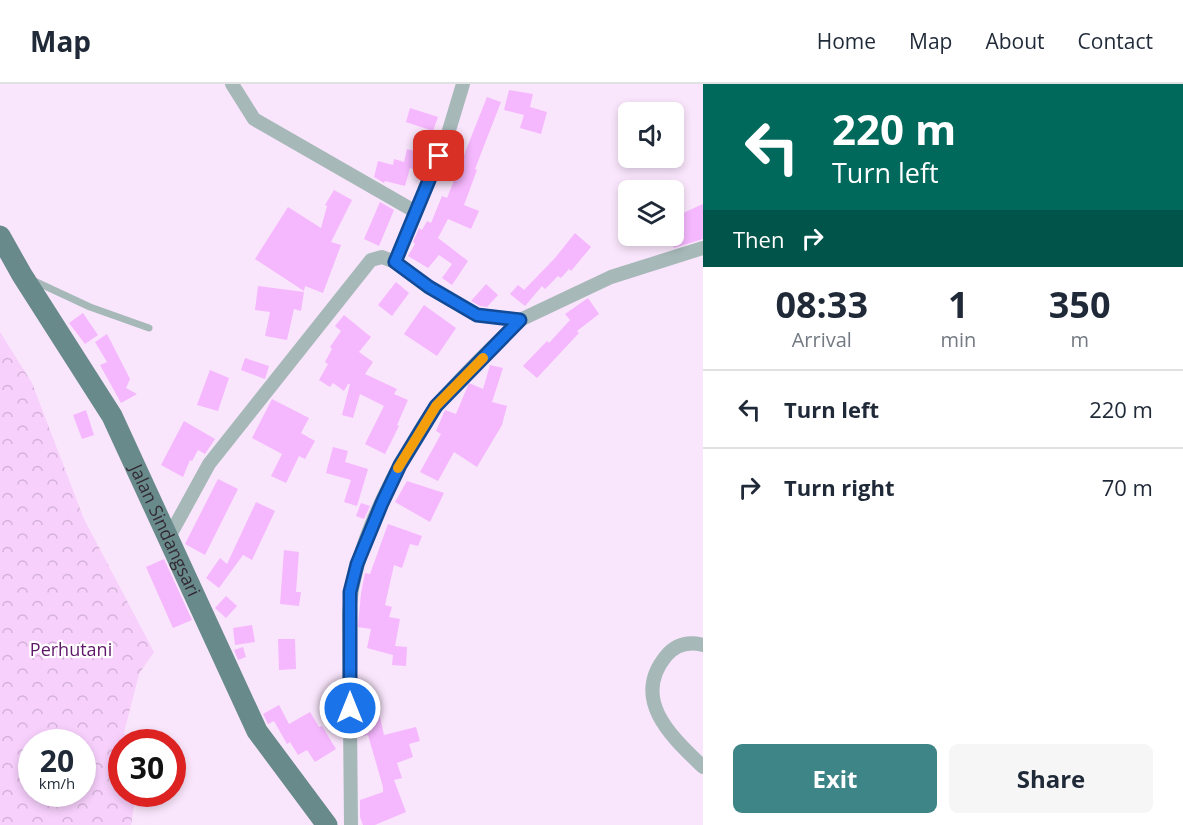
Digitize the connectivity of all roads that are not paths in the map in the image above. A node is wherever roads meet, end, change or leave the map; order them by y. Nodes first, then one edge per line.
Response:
1 (232, 84) edge
2 (463, 84) edge
3 (416, 212) junction
4 (0, 236) edge
5 (703, 248) edge
6 (395, 262) junction
7 (22, 275) junction
8 (520, 320) junction
9 (149, 328) dead end
10 (169, 537) junction
11 (703, 645) edge
12 (703, 767) edge
13 (327, 825) edge
14 (351, 825) edge

1 - 3 street
2 - 3 street
3 - 6 street
4 - 7 main road, Jalan Sindangsari
5 - 8 street
6 - 8 street
6 - 10 street
7 - 9 lane
7 - 10 main road, Jalan Sindangsari
8 - 14 street
10 - 13 main road, Jalan Sindangsari
11 - 12 street

